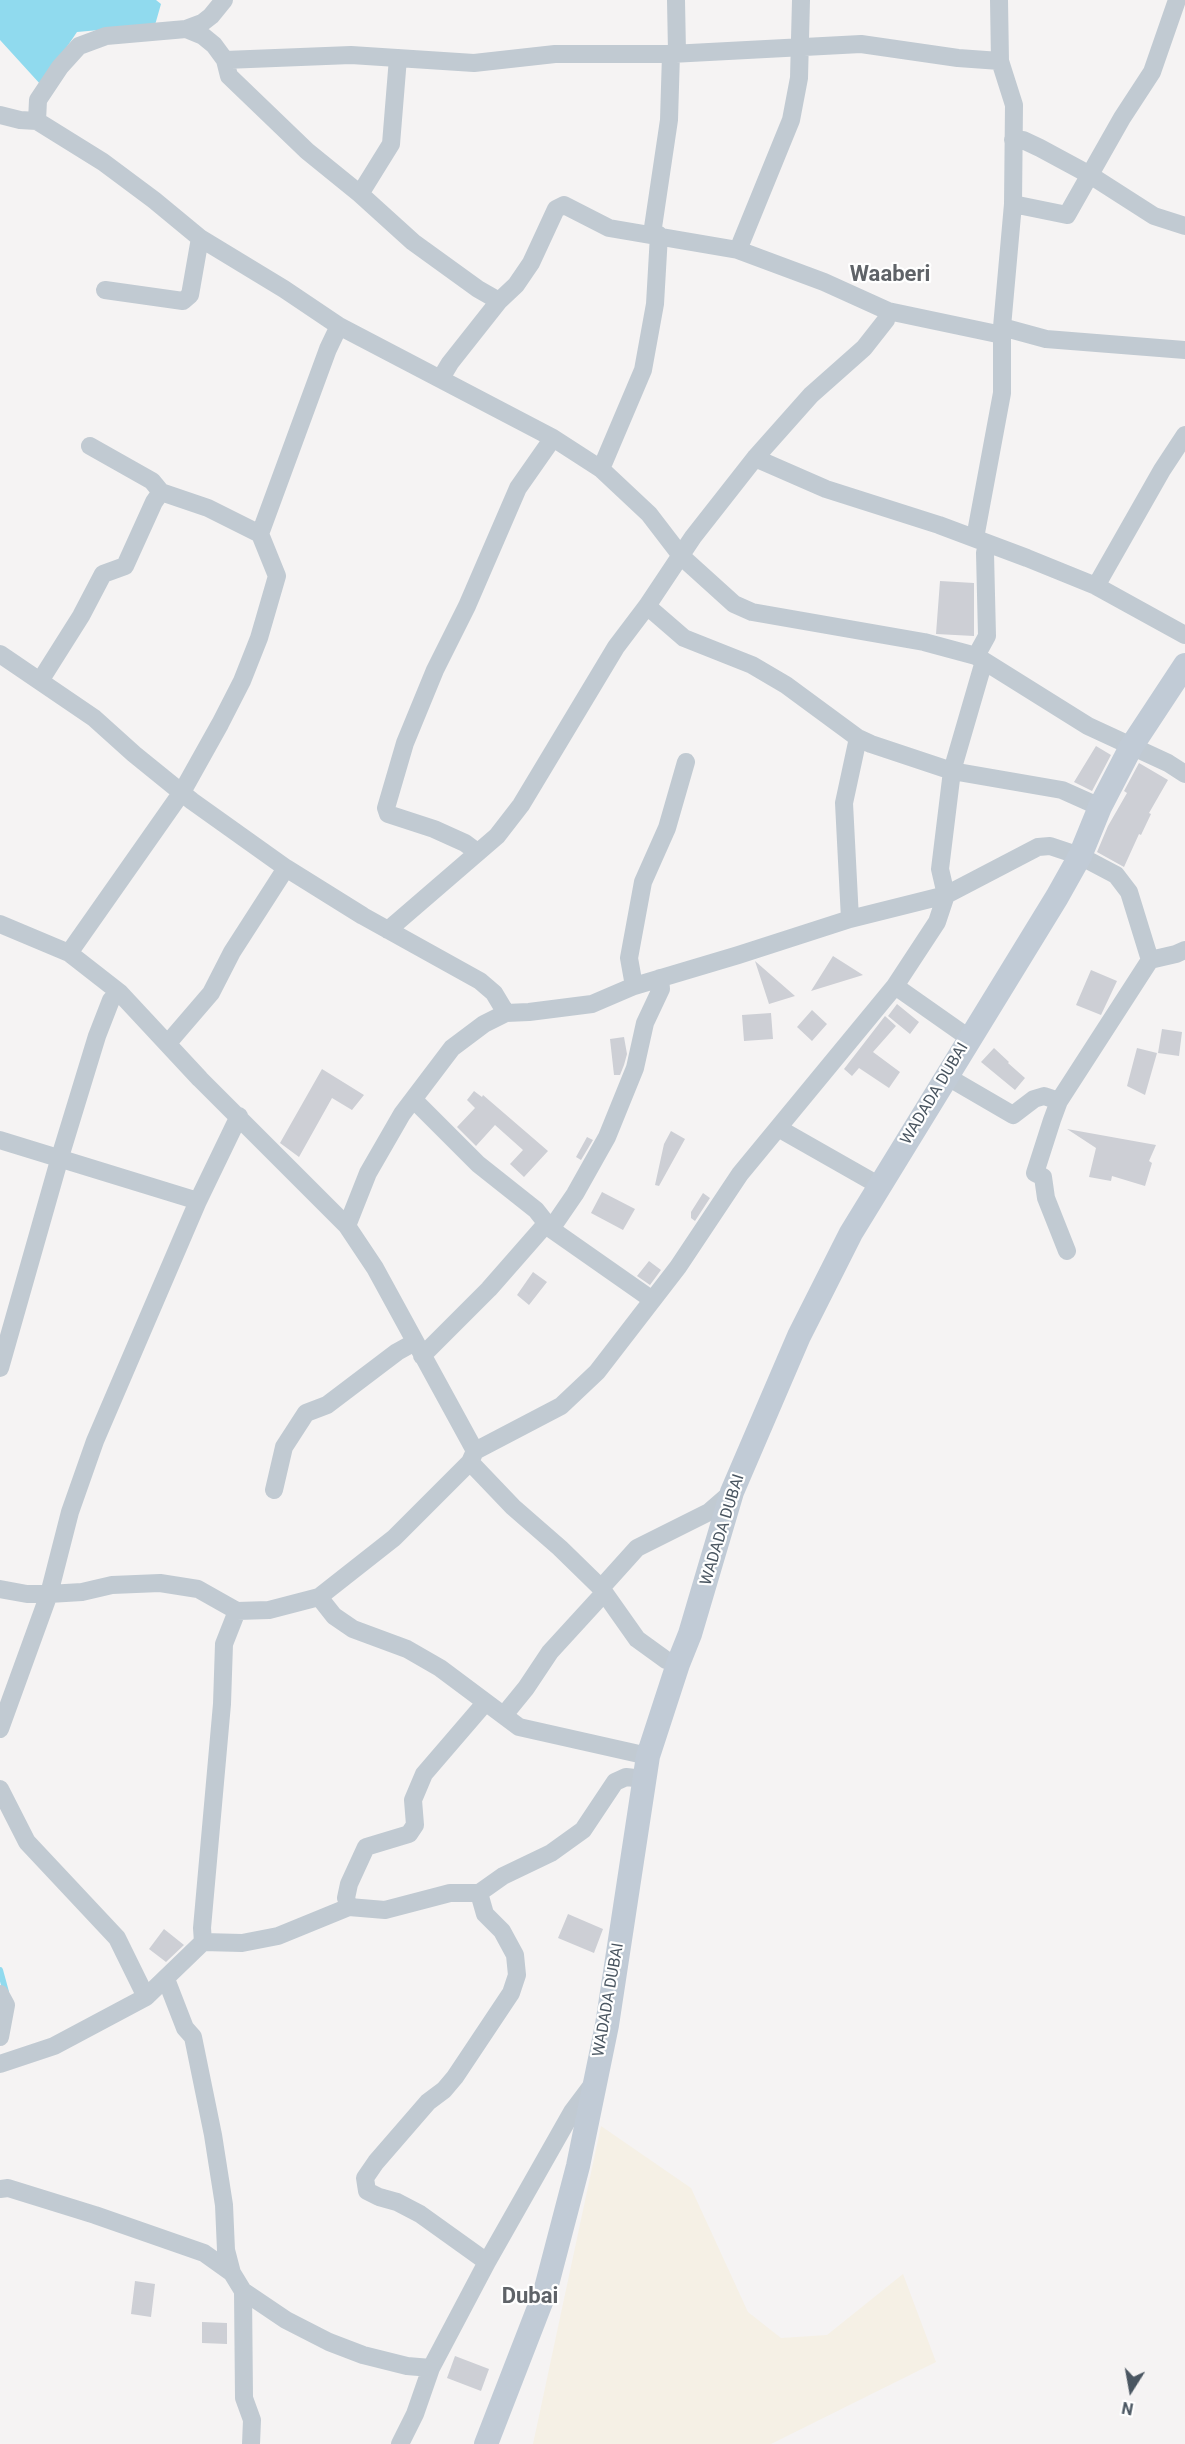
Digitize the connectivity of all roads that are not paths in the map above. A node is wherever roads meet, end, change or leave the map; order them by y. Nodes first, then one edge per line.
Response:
1 (224, 0) edge
2 (676, 0) edge
3 (801, 0) edge
4 (999, 0) edge
5 (1177, 0) edge
6 (186, 29) junction
7 (801, 46) junction
8 (674, 53) junction
9 (398, 58) junction
10 (225, 60) junction
11 (1000, 61) junction
12 (0, 115) edge
13 (37, 121) junction
14 (1013, 140) junction
15 (1090, 175) junction
16 (360, 194) junction
17 (1013, 204) junction
18 (1185, 226) edge
19 (656, 235) junction
20 (200, 238) junction
21 (738, 250) junction
22 (105, 290) dead end
23 (499, 301) junction
24 (888, 311) junction
25 (339, 326) junction
26 (1002, 331) junction
27 (1185, 350) edge
28 (441, 378) junction
29 (1185, 435) edge
30 (553, 438) junction
31 (90, 446) dead end
32 (755, 458) junction
33 (601, 469) junction
34 (161, 492) junction
35 (260, 534) junction
36 (981, 540) junction
37 (682, 557) junction
38 (1096, 586) junction
39 (647, 606) junction
40 (1185, 635) edge
41 (0, 654) edge
42 (980, 659) junction
43 (1185, 665) edge
44 (40, 681) junction
45 (858, 738) junction
46 (1131, 747) junction
47 (686, 762) dead end
48 (1177, 762) edge
49 (952, 771) junction
50 (1185, 774) edge
51 (182, 792) junction
52 (1100, 807) junction
53 (477, 852) junction
54 (1080, 856) junction
55 (286, 868) junction
56 (946, 894) junction
57 (850, 919) junction
58 (0, 924) edge
59 (388, 930) junction
60 (1185, 950) edge
61 (69, 953) junction
62 (1150, 960) junction
63 (660, 978) junction
64 (634, 986) junction
65 (896, 986) junction
66 (119, 992) junction
67 (506, 1012) junction
68 (969, 1038) junction
69 (168, 1043) junction
70 (946, 1076) junction
71 (414, 1100) junction
72 (1059, 1101) junction
73 (239, 1116) junction
74 (778, 1128) junction
75 (0, 1140) edge
76 (60, 1157) junction
77 (879, 1186) junction
78 (198, 1201) junction
79 (347, 1226) junction
80 (549, 1227) junction
81 (1067, 1251) dead end
82 (651, 1299) junction
83 (419, 1349) junction
84 (0, 1368) edge
85 (472, 1457) junction
86 (274, 1490) dead end
87 (732, 1492) junction
88 (0, 1589) edge
89 (603, 1590) junction
90 (49, 1594) junction
91 (319, 1597) junction
92 (237, 1611) junction
93 (678, 1664) junction
94 (485, 1703) junction
95 (504, 1715) junction
96 (0, 1729) edge
97 (646, 1768) junction
98 (0, 1790) edge
99 (479, 1893) junction
100 (349, 1907) junction
101 (202, 1942) junction
102 (166, 1979) junction
103 (0, 1994) edge
104 (146, 1997) junction
105 (0, 2037) edge
106 (0, 2064) edge
107 (595, 2082) junction
108 (0, 2189) edge
109 (487, 2262) junction
110 (232, 2273) junction
111 (243, 2291) junction
112 (431, 2368) junction
113 (251, 2444) edge
114 (400, 2444) edge
115 (486, 2444) edge

1 - 6 street
2 - 8 street
3 - 7 street
4 - 11 street
5 - 15 street
6 - 10 street
6 - 13 street
7 - 8 street
7 - 11 street
7 - 21 street
8 - 9 street
8 - 19 street
9 - 10 street
9 - 16 street
10 - 16 street
11 - 14 street
12 - 13 street
13 - 20 street
14 - 15 street
14 - 17 street
15 - 17 street
15 - 18 street
16 - 23 street
17 - 26 street
19 - 21 street
19 - 23 street
19 - 33 street
20 - 22 street
20 - 25 street
21 - 24 street
23 - 28 street
24 - 26 street
24 - 32 street
25 - 28 street
25 - 35 street
26 - 27 street
26 - 36 street
28 - 30 street
29 - 38 street
30 - 33 street
30 - 53 street
31 - 34 street
32 - 36 street
32 - 37 street
33 - 37 street
34 - 35 street
34 - 44 street
35 - 51 street
36 - 38 street
36 - 42 street
37 - 39 street
37 - 42 street
38 - 40 street
39 - 45 street
39 - 53 street
41 - 44 street
42 - 46 street
42 - 49 street
43 - 46 street, WADADA DUBAI
44 - 51 street
45 - 49 street
45 - 57 street
46 - 48 street
46 - 52 street, WADADA DUBAI
47 - 64 street
48 - 50 street
49 - 52 street
49 - 56 street
51 - 55 street
51 - 61 street
52 - 54 street, WADADA DUBAI
53 - 59 street
54 - 56 street
54 - 62 street
54 - 68 street, WADADA DUBAI
55 - 59 street
55 - 69 street
56 - 57 street
56 - 65 street
57 - 63 street
58 - 61 street
59 - 67 street
60 - 62 street
61 - 66 street
62 - 72 street
63 - 64 street
63 - 80 street
64 - 67 street
65 - 68 street
65 - 74 street
66 - 69 street
66 - 76 street
67 - 71 street
68 - 70 street, WADADA DUBAI
69 - 73 street
70 - 72 street
70 - 77 street, WADADA DUBAI
71 - 79 street
71 - 80 street
72 - 81 street
73 - 78 street
73 - 79 street
74 - 77 street
74 - 82 street
75 - 76 street
76 - 78 street
76 - 84 street
77 - 87 street, WADADA DUBAI
78 - 90 street
79 - 83 street
80 - 82 street
80 - 83 street
82 - 85 street
83 - 85 street
83 - 86 street
85 - 89 street
85 - 91 street
87 - 89 street
87 - 93 street, WADADA DUBAI
88 - 90 street
89 - 93 street
89 - 95 street
90 - 92 street
90 - 96 street
91 - 92 street
91 - 94 street
92 - 101 street
93 - 97 street, WADADA DUBAI
94 - 95 street
94 - 100 street
95 - 97 street
97 - 99 street
97 - 107 street, WADADA DUBAI
98 - 104 street
99 - 100 street
99 - 109 street
100 - 101 street
101 - 102 street
102 - 104 street
102 - 110 street
103 - 105 street
104 - 106 street
107 - 109 street
107 - 115 street, WADADA DUBAI
108 - 110 street
109 - 112 street
110 - 111 street
111 - 112 street
111 - 113 street
112 - 114 street

